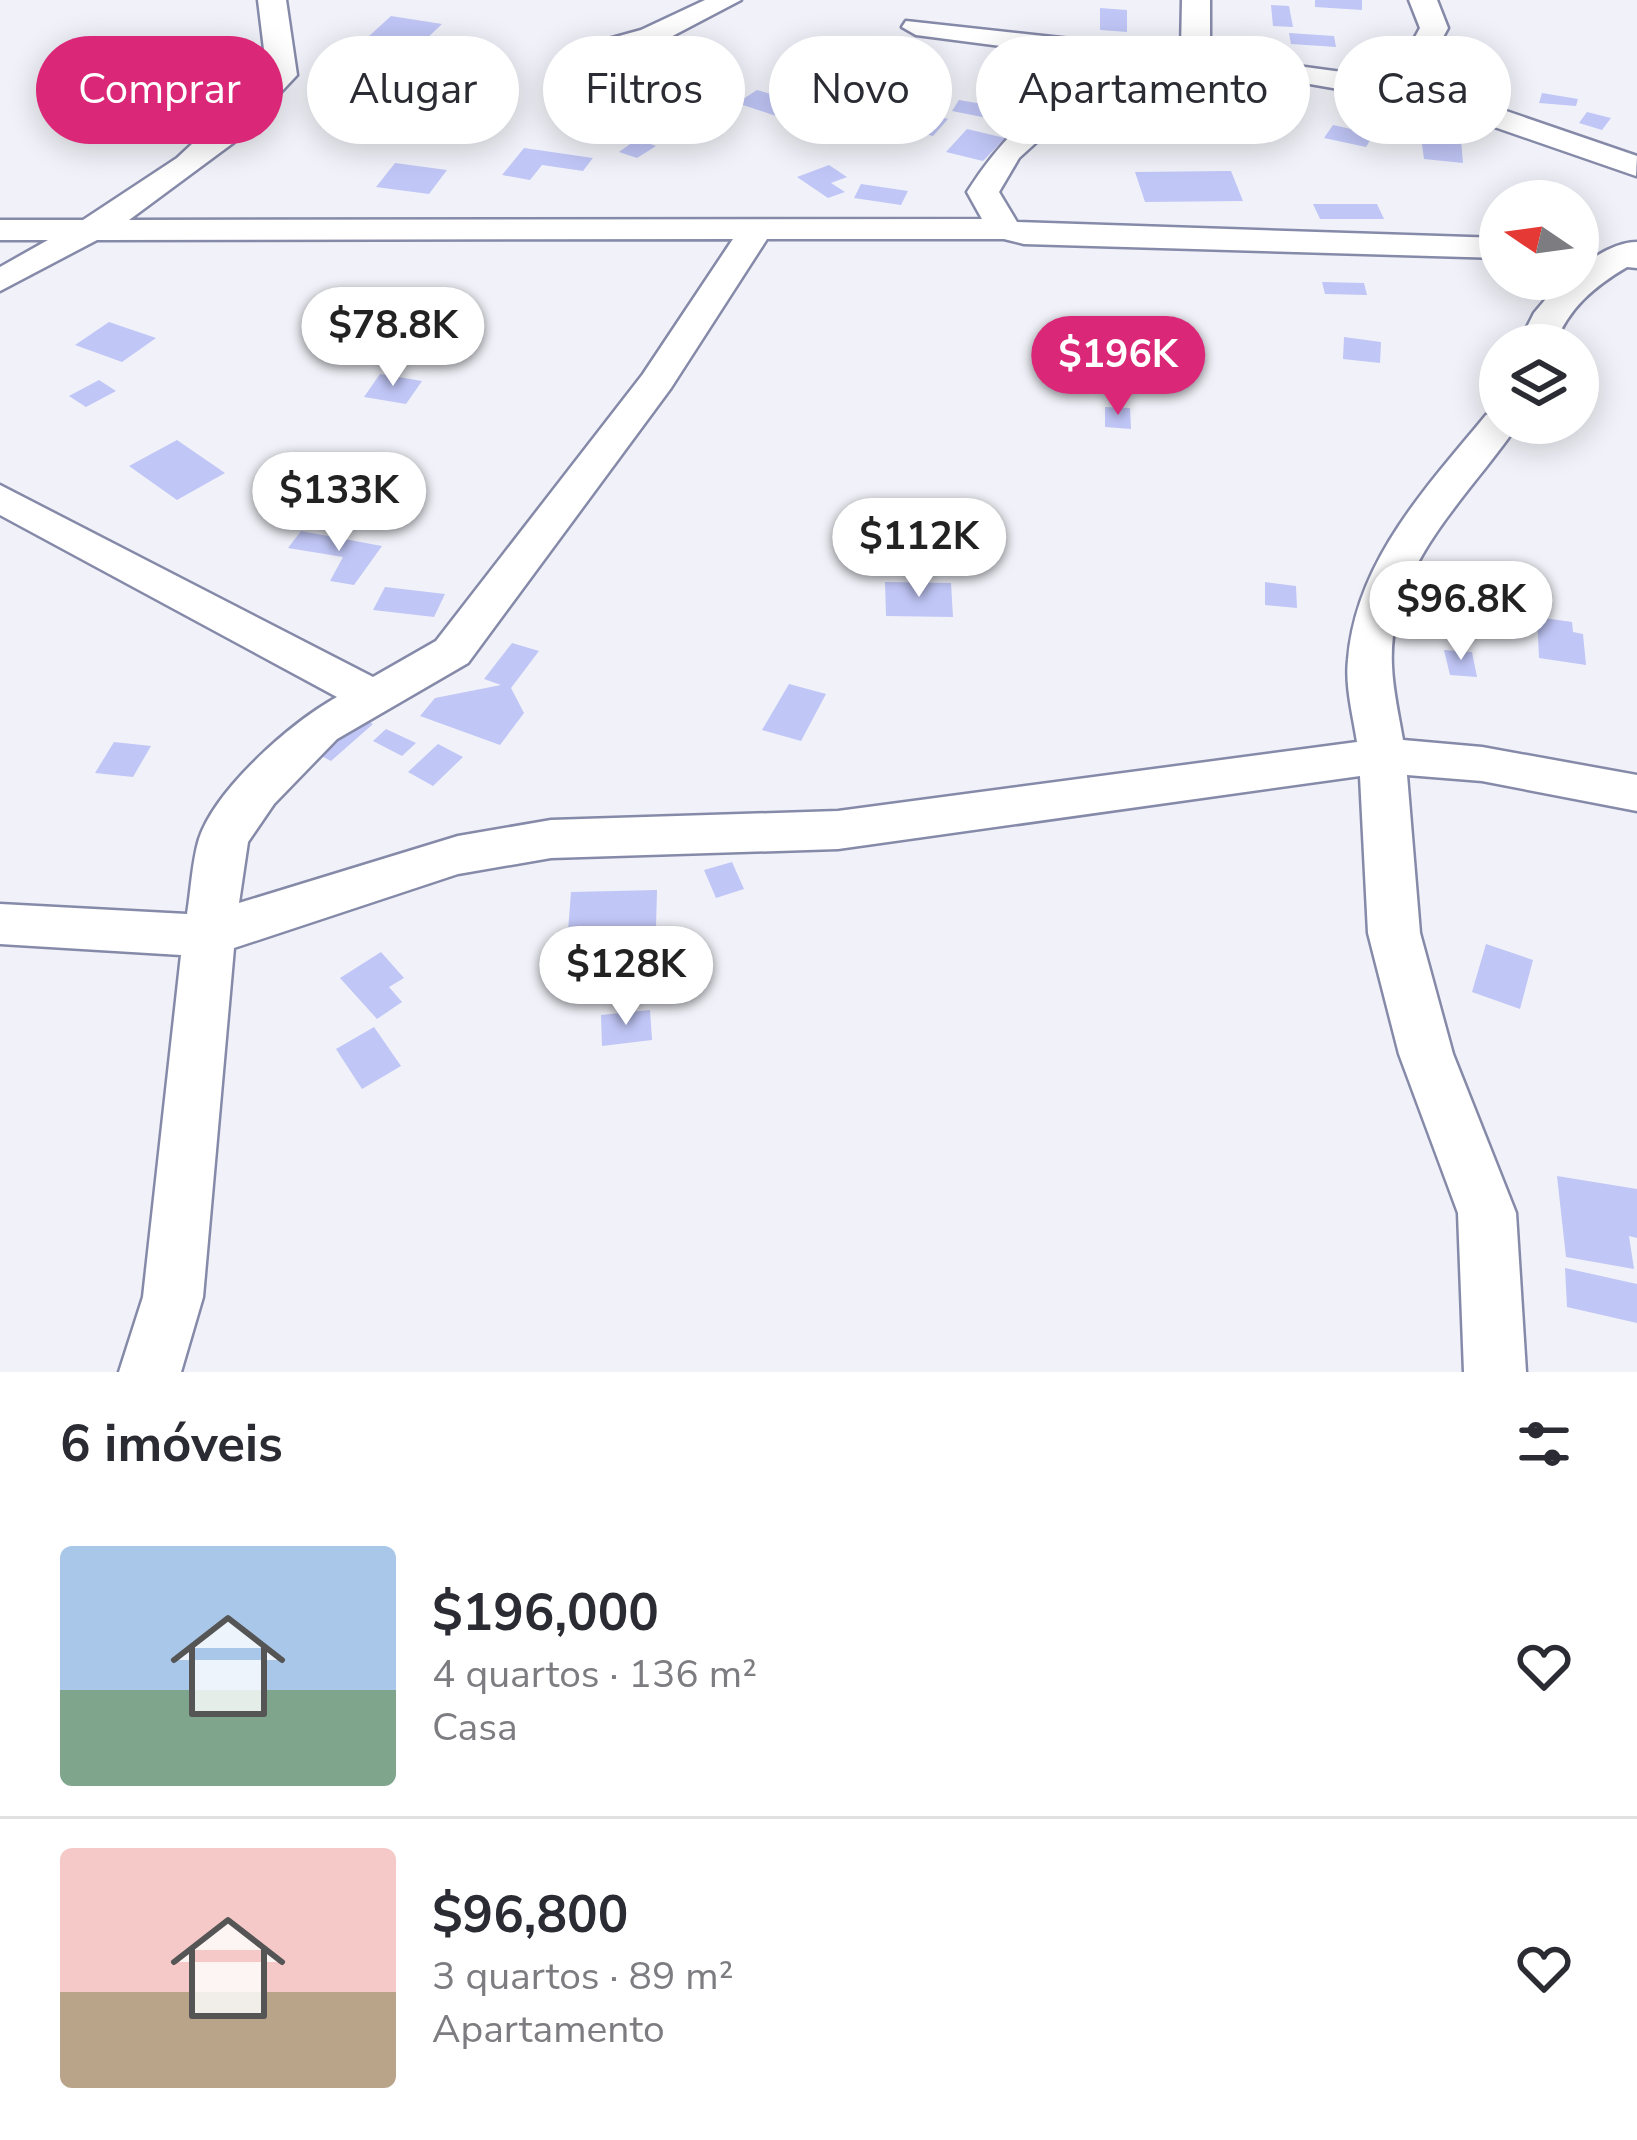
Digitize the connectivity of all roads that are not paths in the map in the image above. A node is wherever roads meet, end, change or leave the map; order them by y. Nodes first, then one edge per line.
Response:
1 (272, 0) edge
2 (727, 0) edge
3 (1196, 0) edge
4 (1423, 0) edge
5 (916, 27) dead end
6 (651, 36) edge
7 (988, 36) edge
8 (1195, 36) edge
9 (1430, 36) edge
10 (1511, 122) edge
11 (1017, 144) edge
12 (1637, 147) edge
13 (1637, 167) edge
14 (1004, 229) junction
15 (0, 230) edge
16 (756, 230) junction
17 (81, 233) junction
18 (1479, 247) edge
19 (1599, 251) edge
20 (1635, 254) edge
21 (0, 281) edge
22 (1543, 324) edge
23 (1484, 444) edge
24 (0, 498) edge
25 (370, 696) junction
26 (1382, 756) junction
27 (1637, 793) edge
28 (8, 934) edge
29 (209, 936) junction
30 (150, 1372) edge
31 (1495, 1372) edge

1 - 17 street
2 - 6 street
3 - 8 street
4 - 9 street
5 - 7 street
10 - 13 street
11 - 14 street
12 - 13 street
14 - 16 street
14 - 18 street
15 - 17 street
16 - 17 street
16 - 25 street
17 - 21 street
19 - 20 street
20 - 22 street
23 - 26 street
24 - 25 street
25 - 29 street
26 - 27 street
26 - 29 street
26 - 31 street
28 - 29 street
29 - 30 street

